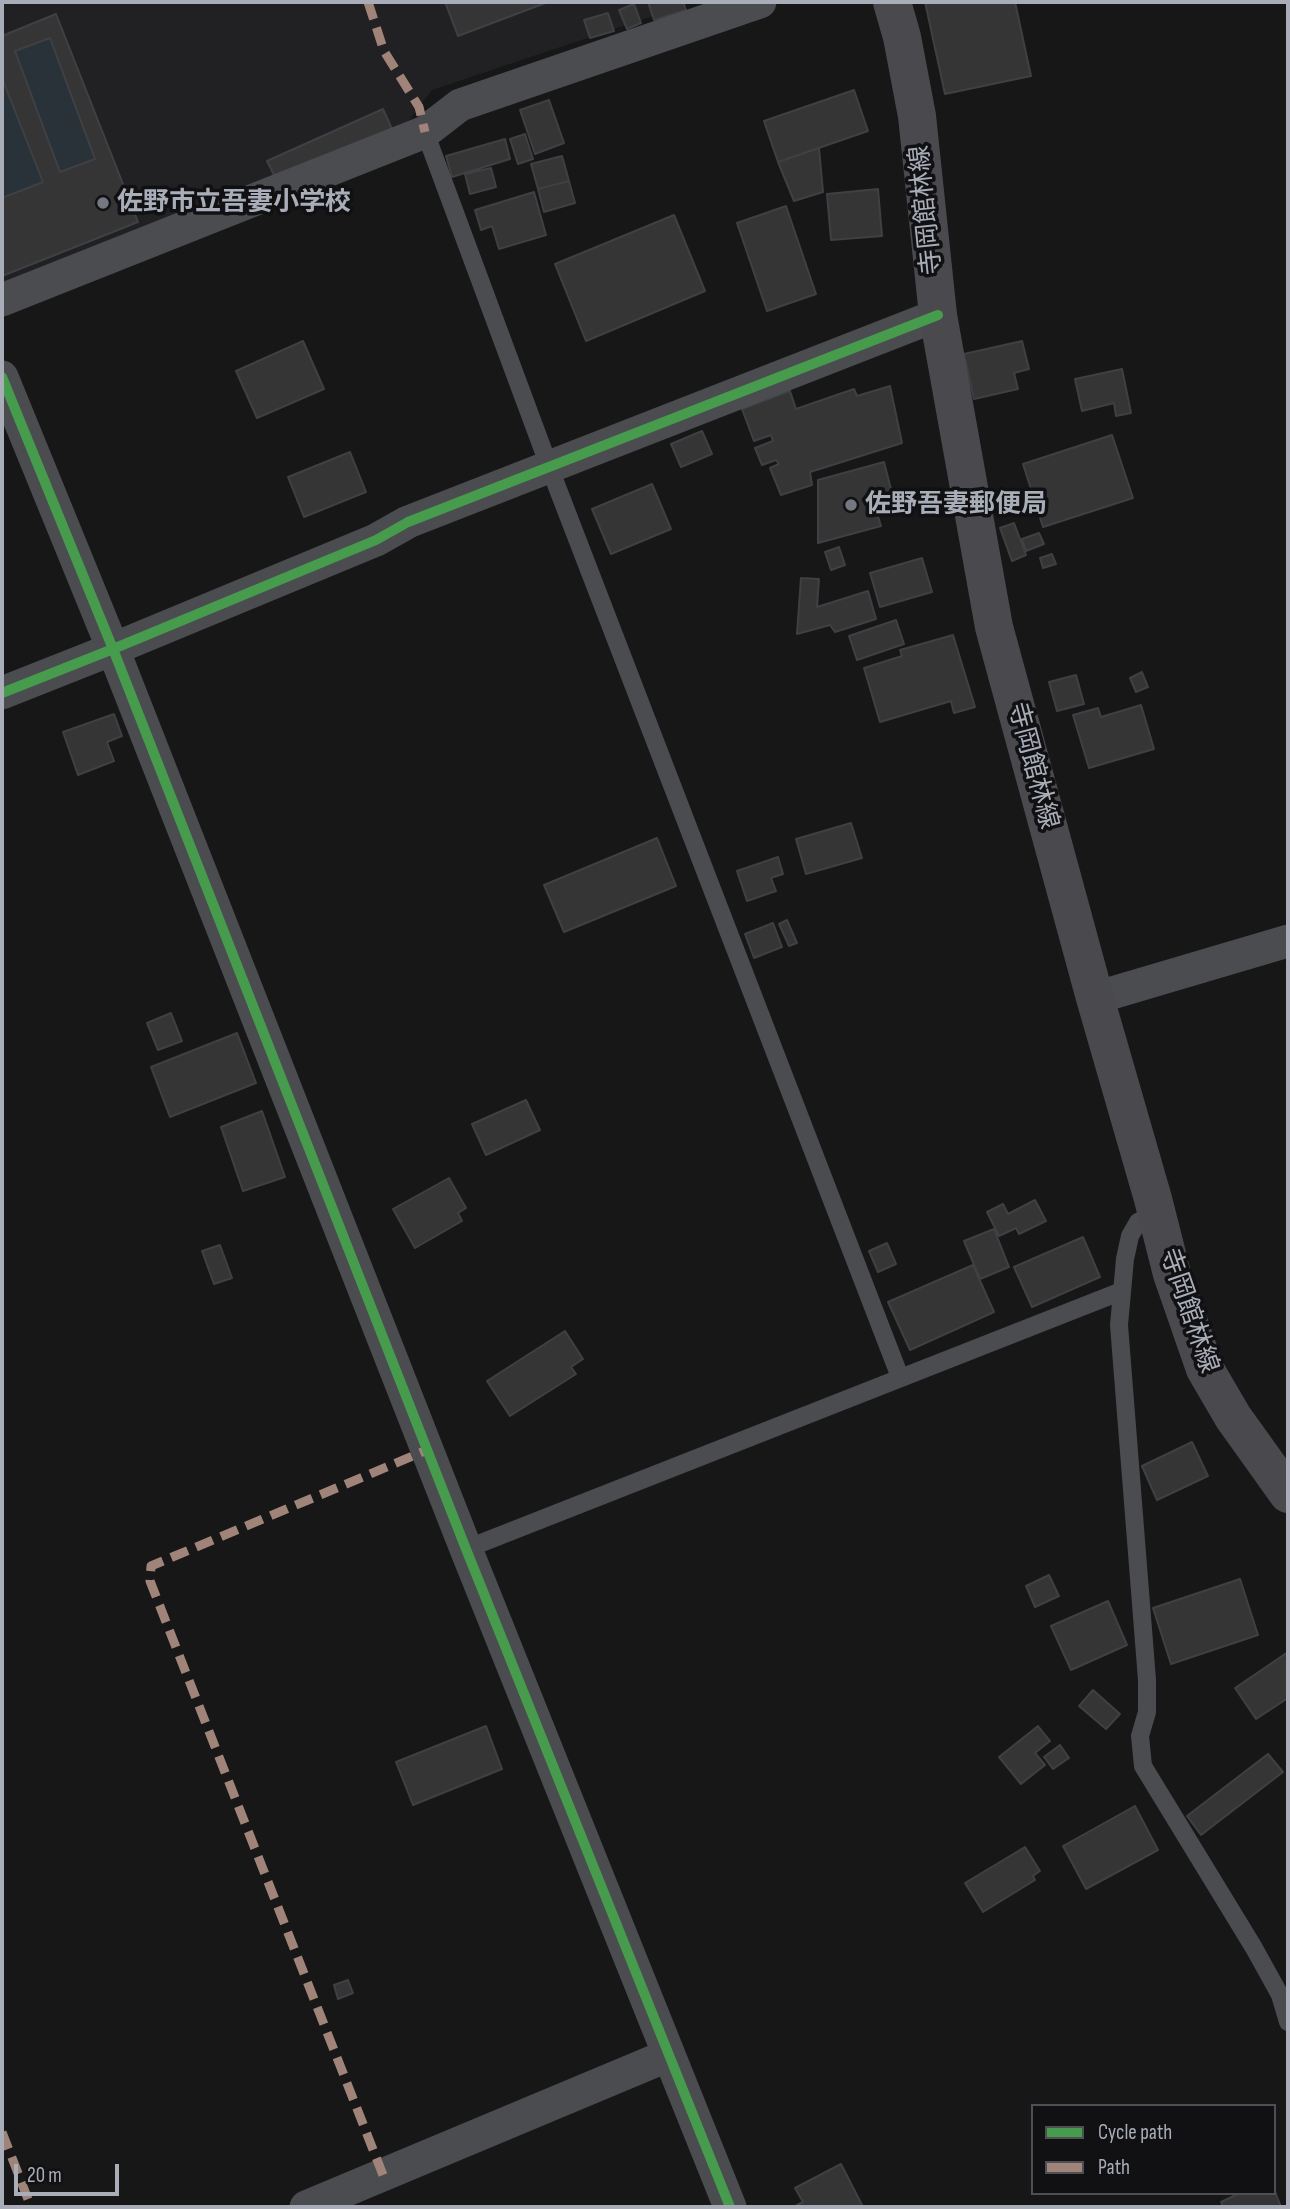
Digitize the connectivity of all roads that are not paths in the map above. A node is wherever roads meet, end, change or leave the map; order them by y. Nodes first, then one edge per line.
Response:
1 (760, 2) edge
2 (892, 2) edge
3 (425, 132) junction
4 (2, 300) edge
5 (938, 314) junction
6 (2, 377) edge
7 (549, 466) junction
8 (113, 649) junction
9 (2, 693) edge
10 (1288, 941) edge
11 (1095, 998) junction
12 (1157, 1212) junction
13 (1122, 1291) junction
14 (900, 1377) junction
15 (1288, 1494) edge
16 (466, 1549) junction
17 (1288, 2022) edge
18 (669, 2055) junction
19 (306, 2207) edge
20 (730, 2207) edge

1 - 3 street
2 - 5 main road, 寺岡館林線
3 - 4 street
3 - 7 lane
5 - 7 street
5 - 11 main road, 寺岡館林線
6 - 8 street
7 - 8 street
7 - 14 lane
8 - 9 street
8 - 16 street
10 - 11 street
11 - 12 main road, 寺岡館林線
12 - 13 lane
12 - 15 main road, 寺岡館林線
13 - 14 lane
13 - 17 lane
14 - 16 lane
16 - 18 street
18 - 19 street
18 - 20 street

